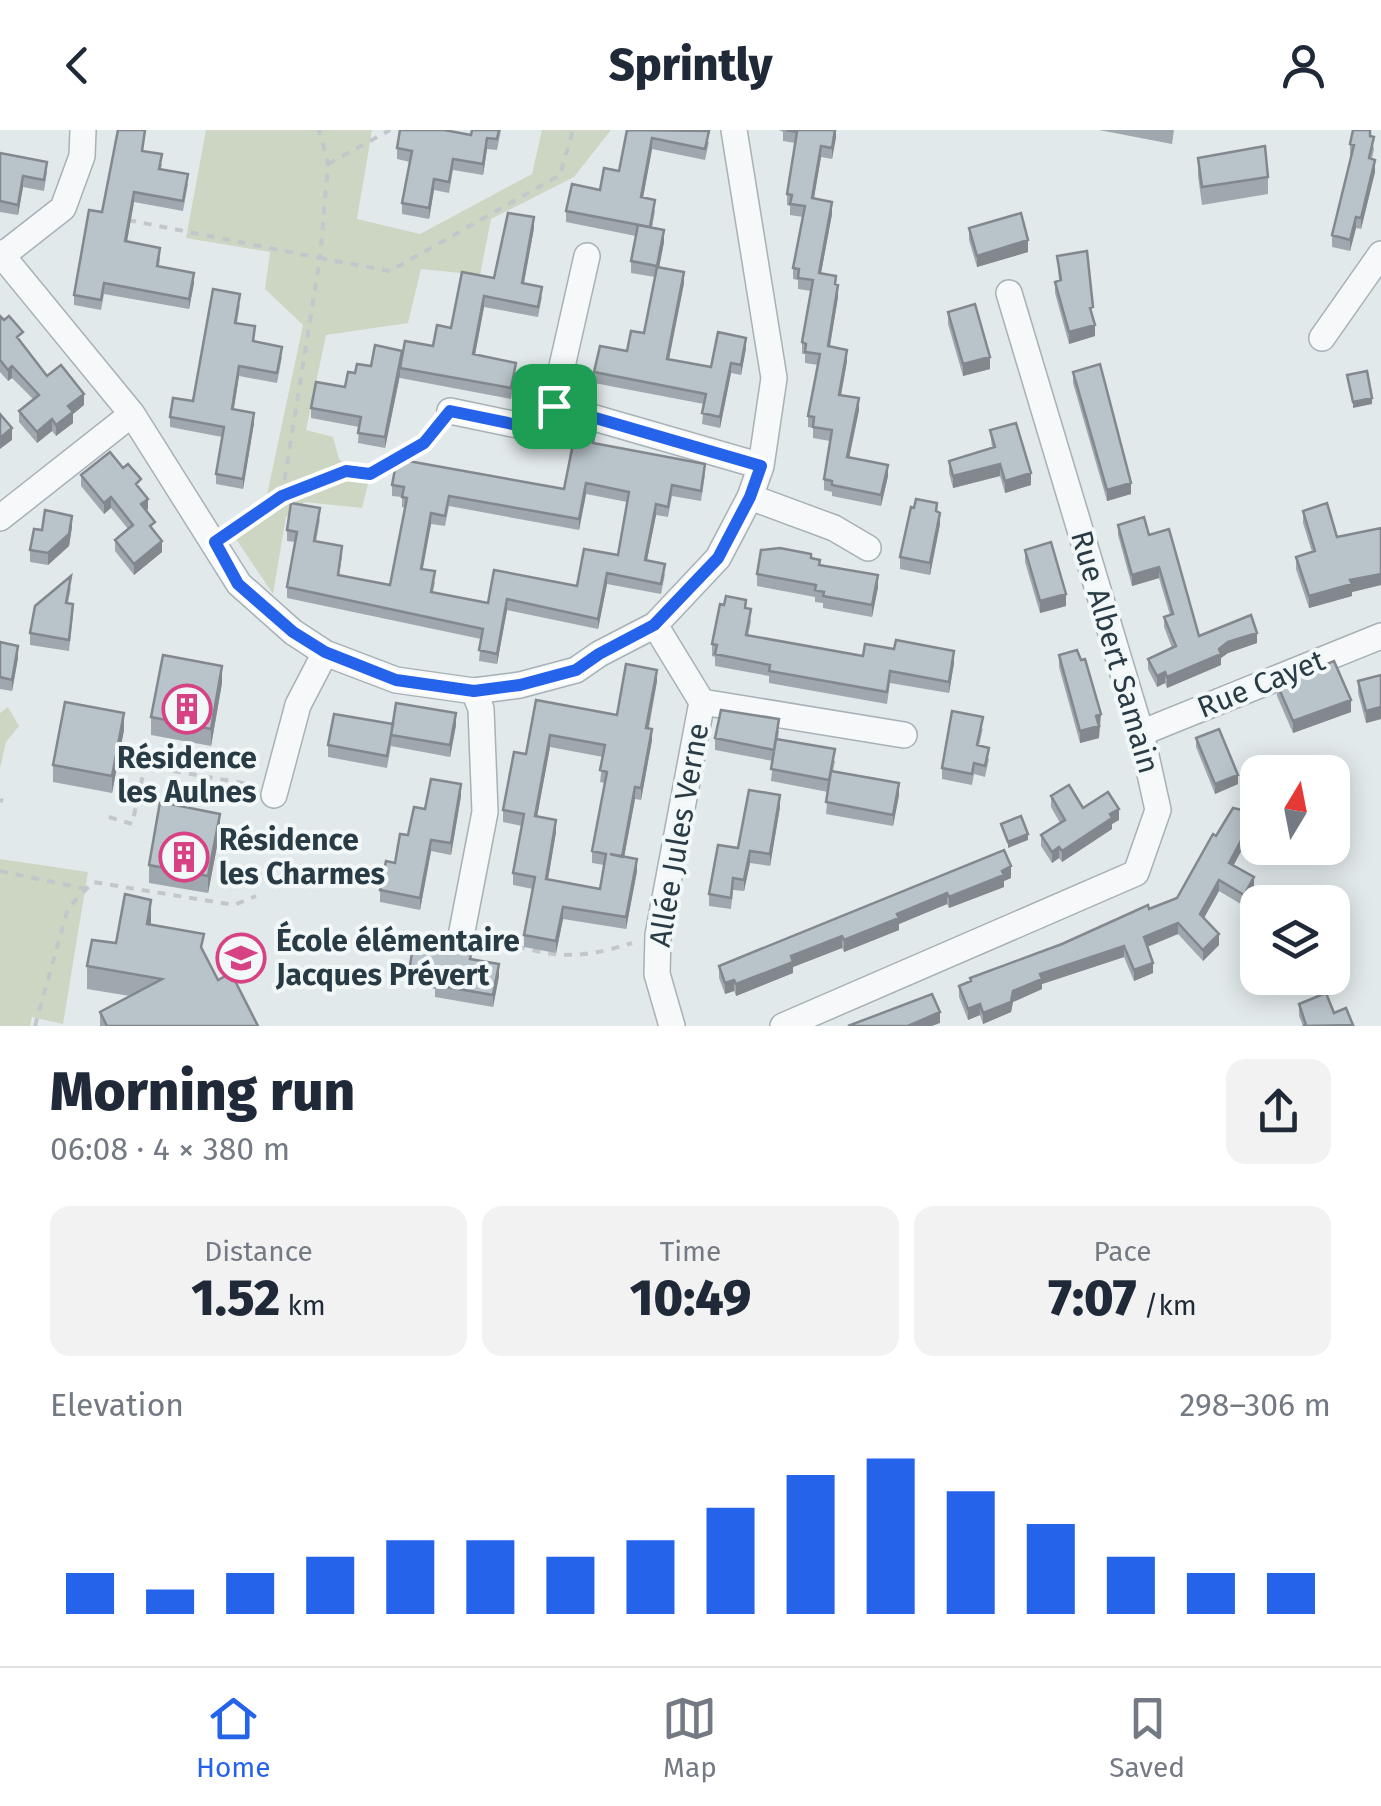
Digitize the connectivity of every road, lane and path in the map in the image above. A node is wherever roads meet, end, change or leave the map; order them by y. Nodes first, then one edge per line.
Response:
1 (83, 130) edge
2 (319, 130) edge
3 (390, 130) edge
4 (572, 130) edge
5 (734, 130) edge
6 (328, 164) junction
7 (118, 218) edge
8 (1, 254) edge
9 (1381, 254) edge
10 (587, 256) dead end
11 (320, 258) junction
12 (1009, 293) dead end
13 (1322, 338) dead end
14 (554, 406) junction
15 (450, 411) joint
16 (132, 414) junction
17 (761, 466) junction
18 (12, 494) edge
19 (282, 496) junction
20 (750, 497) junction
21 (0, 518) edge
22 (215, 542) junction
23 (868, 548) dead end
24 (654, 625) junction
25 (1381, 636) edge
26 (325, 652) junction
27 (474, 691) junction
28 (702, 702) junction
29 (1141, 733) junction
30 (904, 735) dead end
31 (275, 792) joint
32 (109, 818) dead end
33 (0, 872) edge
34 (86, 888) junction
35 (256, 896) dead end
36 (462, 932) joint
37 (658, 935) junction
38 (35, 1026) edge
39 (672, 1026) edge
40 (783, 1026) edge

1 - 8 street
2 - 6 path
3 - 6 path
4 - 11 path
5 - 17 street
6 - 11 path
7 - 11 path
8 - 16 street
9 - 13 street
10 - 14 street
11 - 19 path
12 - 29 street, Rue Albert Samain
14 - 15 street
14 - 17 street
15 - 19 path
16 - 18 street
16 - 22 street
17 - 20 street
18 - 21 street
19 - 22 path
20 - 23 street
20 - 24 street
22 - 26 street
24 - 27 street
24 - 28 street, Allée Jules Verne
25 - 29 street, Rue Cayet
26 - 27 street
26 - 31 street
27 - 36 street
28 - 30 street, Allée Jules Verne
28 - 37 street, Allée Jules Verne
29 - 40 street, Rue Albert Samain
31 - 32 path
33 - 34 path
34 - 35 path
34 - 38 path
36 - 37 path
37 - 39 street, Allée Jules Verne

